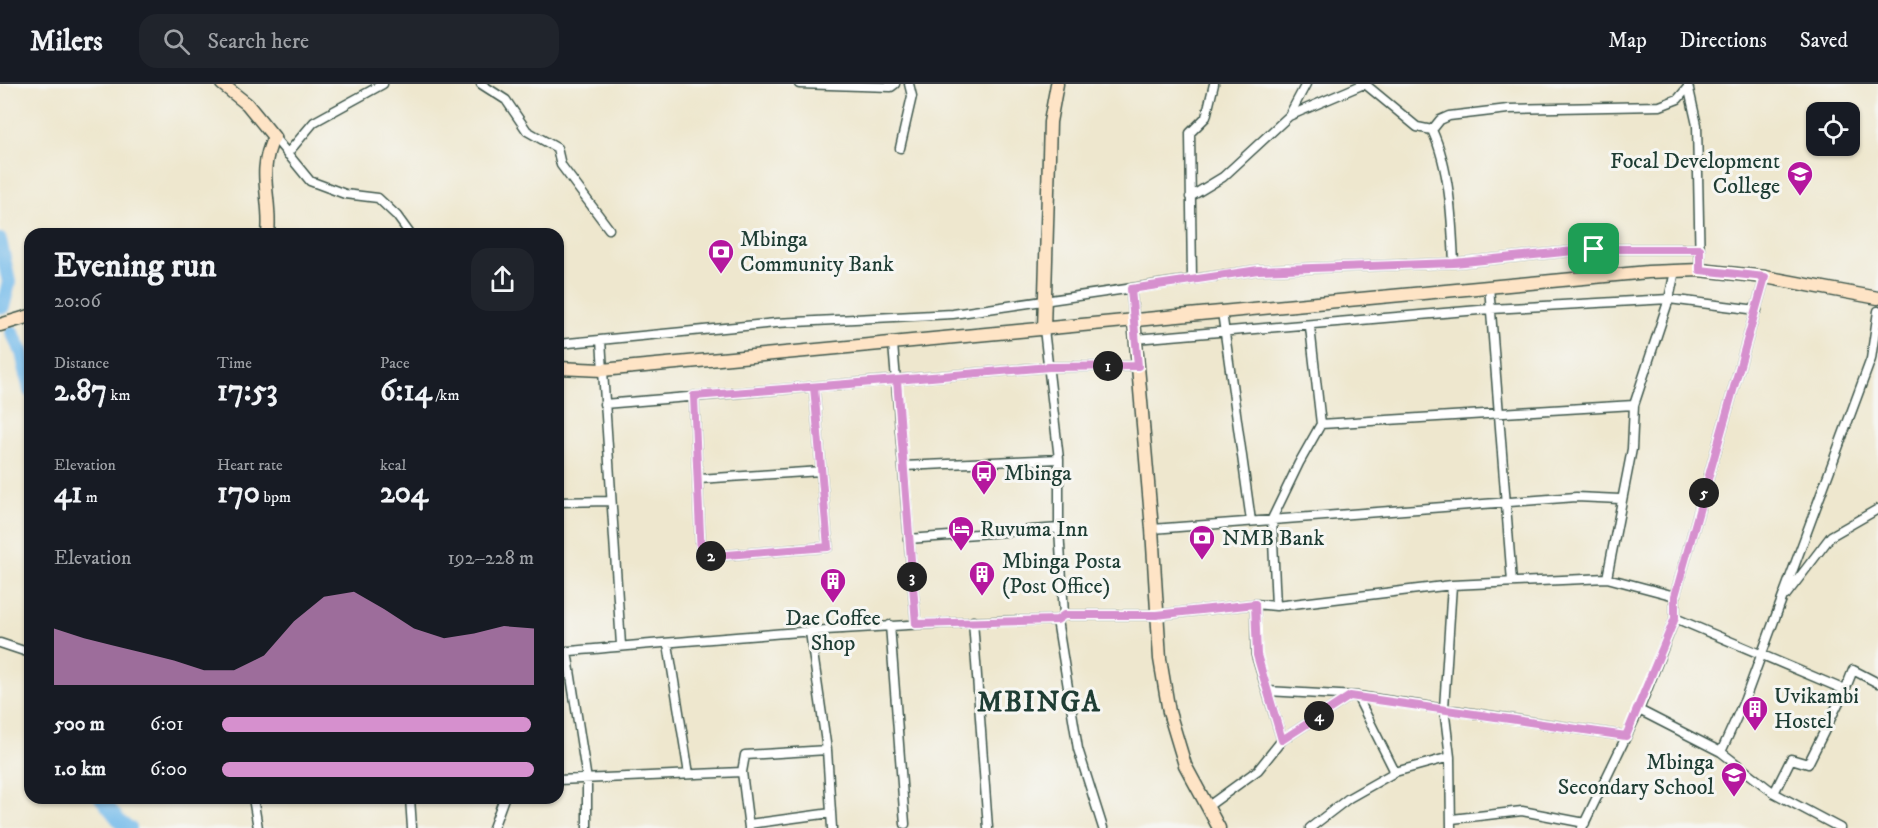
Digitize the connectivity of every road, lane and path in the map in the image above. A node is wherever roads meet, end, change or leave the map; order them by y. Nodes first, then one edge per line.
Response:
1 (222, 84) edge
2 (383, 84) edge
3 (481, 84) edge
4 (799, 84) edge
5 (895, 84) edge
6 (909, 84) edge
7 (1057, 84) edge
8 (1214, 84) edge
9 (1306, 84) edge
10 (1364, 84) edge
11 (1688, 86) edge
12 (1289, 116) junction
13 (1432, 130) junction
14 (274, 137) junction
15 (900, 148) dead end
16 (287, 154) junction
17 (1190, 197) junction
18 (269, 228) edge
19 (406, 228) edge
20 (609, 229) dead end
21 (1700, 249) junction
22 (1454, 263) junction
23 (1700, 270) junction
24 (1674, 271) junction
25 (1765, 277) junction
26 (1191, 279) junction
27 (1489, 285) junction
28 (1131, 289) junction
29 (1878, 298) edge
30 (1669, 299) junction
31 (1045, 303) junction
32 (1491, 309) junction
33 (1757, 310) junction
34 (1878, 311) edge
35 (1222, 312) junction
36 (24, 318) edge
37 (1134, 320) junction
38 (0, 325) edge
39 (1310, 327) junction
40 (1044, 329) junction
41 (1227, 334) junction
42 (1136, 339) junction
43 (601, 340) junction
44 (564, 343) edge
45 (893, 344) junction
46 (1138, 366) junction
47 (1049, 367) junction
48 (564, 368) edge
49 (603, 370) junction
50 (897, 380) junction
51 (814, 387) junction
52 (694, 396) junction
53 (604, 404) junction
54 (1634, 405) junction
55 (1497, 412) junction
56 (1322, 424) junction
57 (1059, 459) junction
58 (903, 466) junction
59 (821, 471) junction
60 (699, 479) junction
61 (1620, 499) junction
62 (610, 501) junction
63 (564, 502) edge
64 (1508, 503) junction
65 (1878, 509) edge
66 (1272, 519) junction
67 (1251, 520) junction
68 (1059, 528) junction
69 (1152, 529) junction
70 (908, 539) junction
71 (1607, 578) junction
72 (1512, 582) junction
73 (1452, 585) junction
74 (1675, 596) junction
75 (1255, 604) junction
76 (1779, 604) junction
77 (1276, 606) junction
78 (1156, 615) junction
79 (1061, 617) junction
80 (1675, 618) junction
81 (973, 621) junction
82 (916, 624) junction
83 (890, 625) junction
84 (810, 632) junction
85 (0, 643) edge
86 (668, 644) junction
87 (621, 645) junction
88 (24, 650) edge
89 (564, 652) edge
90 (1760, 656) junction
91 (564, 657) edge
92 (1878, 683) edge
93 (1845, 690) junction
94 (1267, 691) junction
95 (1354, 696) junction
96 (1444, 708) junction
97 (1639, 710) junction
98 (1626, 736) junction
99 (1282, 740) junction
100 (826, 750) junction
101 (1721, 752) junction
102 (1450, 757) junction
103 (742, 772) junction
104 (1395, 772) junction
105 (689, 774) junction
106 (564, 780) edge
107 (587, 780) junction
108 (1774, 793) junction
109 (254, 804) edge
110 (410, 804) edge
111 (502, 804) edge
112 (1207, 807) junction
113 (831, 813) junction
114 (904, 824) dead end
115 (1452, 824) edge
116 (749, 826) edge
117 (1583, 826) edge
118 (258, 828) edge
119 (412, 828) edge
120 (493, 828) edge
121 (587, 828) edge
122 (832, 828) edge
123 (988, 828) edge
124 (1103, 828) edge
125 (1220, 828) edge
126 (1310, 828) edge
127 (1840, 828) edge

1 - 14 main road
2 - 16 street
3 - 20 street
4 - 5 street
6 - 15 street
7 - 31 main road
8 - 17 street
9 - 12 street
10 - 12 street
10 - 13 street
11 - 13 street
11 - 21 street
12 - 17 street
13 - 22 street
14 - 16 street
14 - 18 main road
16 - 19 street
17 - 26 street
21 - 22 street
21 - 23 street
22 - 26 street
23 - 24 main road
23 - 25 main road
24 - 27 main road
24 - 30 street
25 - 29 main road
25 - 33 street
26 - 28 street
27 - 32 street
27 - 35 main road
28 - 31 street
28 - 37 street
30 - 32 street
30 - 33 street
30 - 54 street
31 - 40 main road
31 - 43 street
32 - 39 street
32 - 55 street
33 - 74 street
34 - 76 street
35 - 37 main road
35 - 41 street
36 - 38 main road
37 - 40 main road
37 - 42 main road
39 - 41 street
39 - 56 street
40 - 45 main road
40 - 47 street
41 - 42 street
41 - 67 street
42 - 46 main road
43 - 44 street
43 - 49 street
45 - 49 main road
45 - 50 street
46 - 47 street
46 - 69 main road
47 - 50 street
47 - 57 street
48 - 49 main road
49 - 53 street
50 - 51 street
50 - 58 street
51 - 52 street
51 - 59 street
52 - 53 street
52 - 60 street
53 - 62 street
54 - 55 street
54 - 61 street
55 - 56 street
55 - 64 street
56 - 66 street
57 - 58 street
57 - 68 street
58 - 70 street
59 - 60 street
59 - 60 street
61 - 64 street
61 - 71 street
62 - 63 street
62 - 87 street
64 - 66 street
64 - 72 street
65 - 76 street
66 - 67 street
66 - 77 street
67 - 69 street
68 - 70 street
68 - 79 street
69 - 78 main road
70 - 82 street
71 - 72 street
71 - 74 street
72 - 73 street
73 - 77 street
73 - 96 street
74 - 80 street
75 - 77 street
75 - 78 street
75 - 94 street
76 - 90 street
78 - 79 street
78 - 112 main road
79 - 81 street
79 - 124 street
80 - 90 street
80 - 97 street
81 - 82 street
81 - 123 street
82 - 83 street
83 - 84 street
83 - 114 street
84 - 86 street
84 - 100 street
85 - 88 street
86 - 87 street
86 - 105 street
87 - 89 street
90 - 93 street
90 - 101 street
91 - 107 street
92 - 93 street
93 - 108 street
94 - 95 street
94 - 99 street
95 - 96 street
95 - 99 street
95 - 104 street
96 - 98 street
96 - 102 street
97 - 98 street
97 - 101 street
98 - 117 street
99 - 112 street
100 - 103 street
100 - 113 street
101 - 108 street
102 - 104 street
102 - 115 street
103 - 105 street
103 - 116 street
104 - 126 street
105 - 107 street
106 - 107 street
107 - 121 street
108 - 127 street
109 - 118 street
110 - 119 street
111 - 120 street
112 - 125 main road
113 - 116 street
113 - 122 street
115 - 117 street

